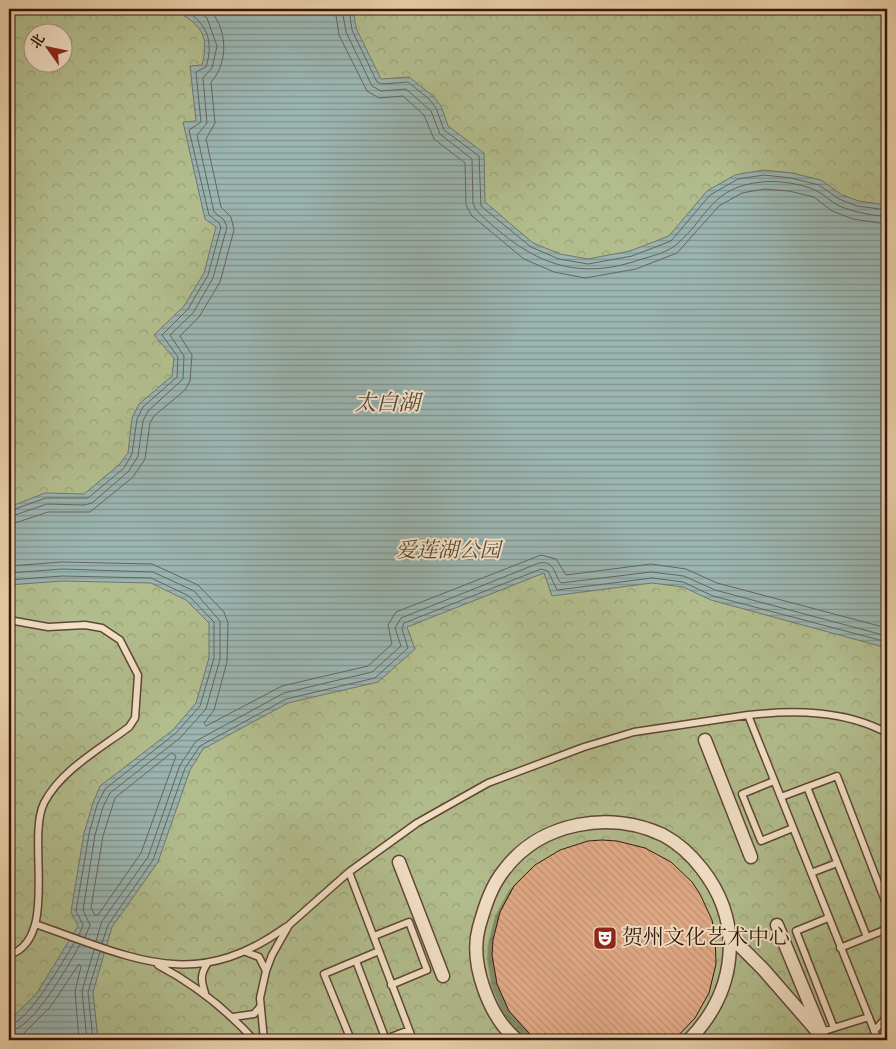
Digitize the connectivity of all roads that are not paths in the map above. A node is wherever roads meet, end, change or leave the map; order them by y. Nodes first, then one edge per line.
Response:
1 (9, 620) edge
2 (748, 716) junction
3 (887, 733) edge
4 (705, 740) dead end
5 (774, 781) junction
6 (807, 787) junction
7 (781, 798) junction
8 (793, 828) junction
9 (751, 857) dead end
10 (399, 862) dead end
11 (837, 863) junction
12 (349, 872) junction
13 (811, 873) junction
14 (887, 906) edge
15 (828, 918) junction
16 (35, 924) junction
17 (290, 924) junction
18 (777, 925) dead end
19 (887, 929) edge
20 (374, 936) junction
21 (730, 936) junction
22 (867, 937) junction
23 (840, 948) junction
24 (379, 951) junction
25 (245, 952) junction
26 (9, 955) edge
27 (356, 961) junction
28 (155, 963) junction
29 (207, 964) junction
30 (266, 972) junction
31 (443, 976) dead end
32 (391, 984) junction
33 (204, 993) junction
34 (260, 1006) junction
35 (233, 1017) junction
36 (869, 1017) junction
37 (887, 1018) edge
38 (834, 1028) junction
39 (409, 1030) junction
40 (874, 1031) junction
41 (821, 1032) junction
42 (513, 1038) edge
43 (254, 1040) edge
44 (264, 1040) edge
45 (351, 1040) edge
46 (386, 1040) edge
47 (413, 1040) edge
48 (689, 1040) edge
49 (878, 1040) edge

1 - 16 lane
2 - 3 lane
2 - 5 lane
2 - 12 lane
4 - 9 street
5 - 7 lane
5 - 8 lane
6 - 7 lane
6 - 11 lane
6 - 14 lane
7 - 8 lane
8 - 13 lane
10 - 31 street
11 - 13 lane
11 - 22 lane
12 - 17 lane
12 - 20 lane
13 - 15 lane
15 - 23 lane
15 - 38 lane
16 - 26 lane
16 - 28 lane
17 - 25 lane
17 - 30 lane
18 - 41 street
19 - 22 lane
20 - 24 lane
20 - 32 lane
21 - 41 street
21 - 42 street
21 - 48 street
22 - 23 lane
23 - 36 lane
24 - 27 lane
24 - 32 lane
25 - 29 lane
25 - 30 lane
27 - 45 lane
27 - 46 lane
28 - 29 lane
28 - 33 lane
29 - 33 lane
30 - 34 lane
32 - 39 lane
33 - 35 lane
34 - 35 lane
34 - 44 lane
35 - 43 lane
36 - 38 lane
36 - 40 lane
37 - 40 lane
38 - 41 lane
39 - 46 lane
39 - 47 lane
40 - 49 lane

